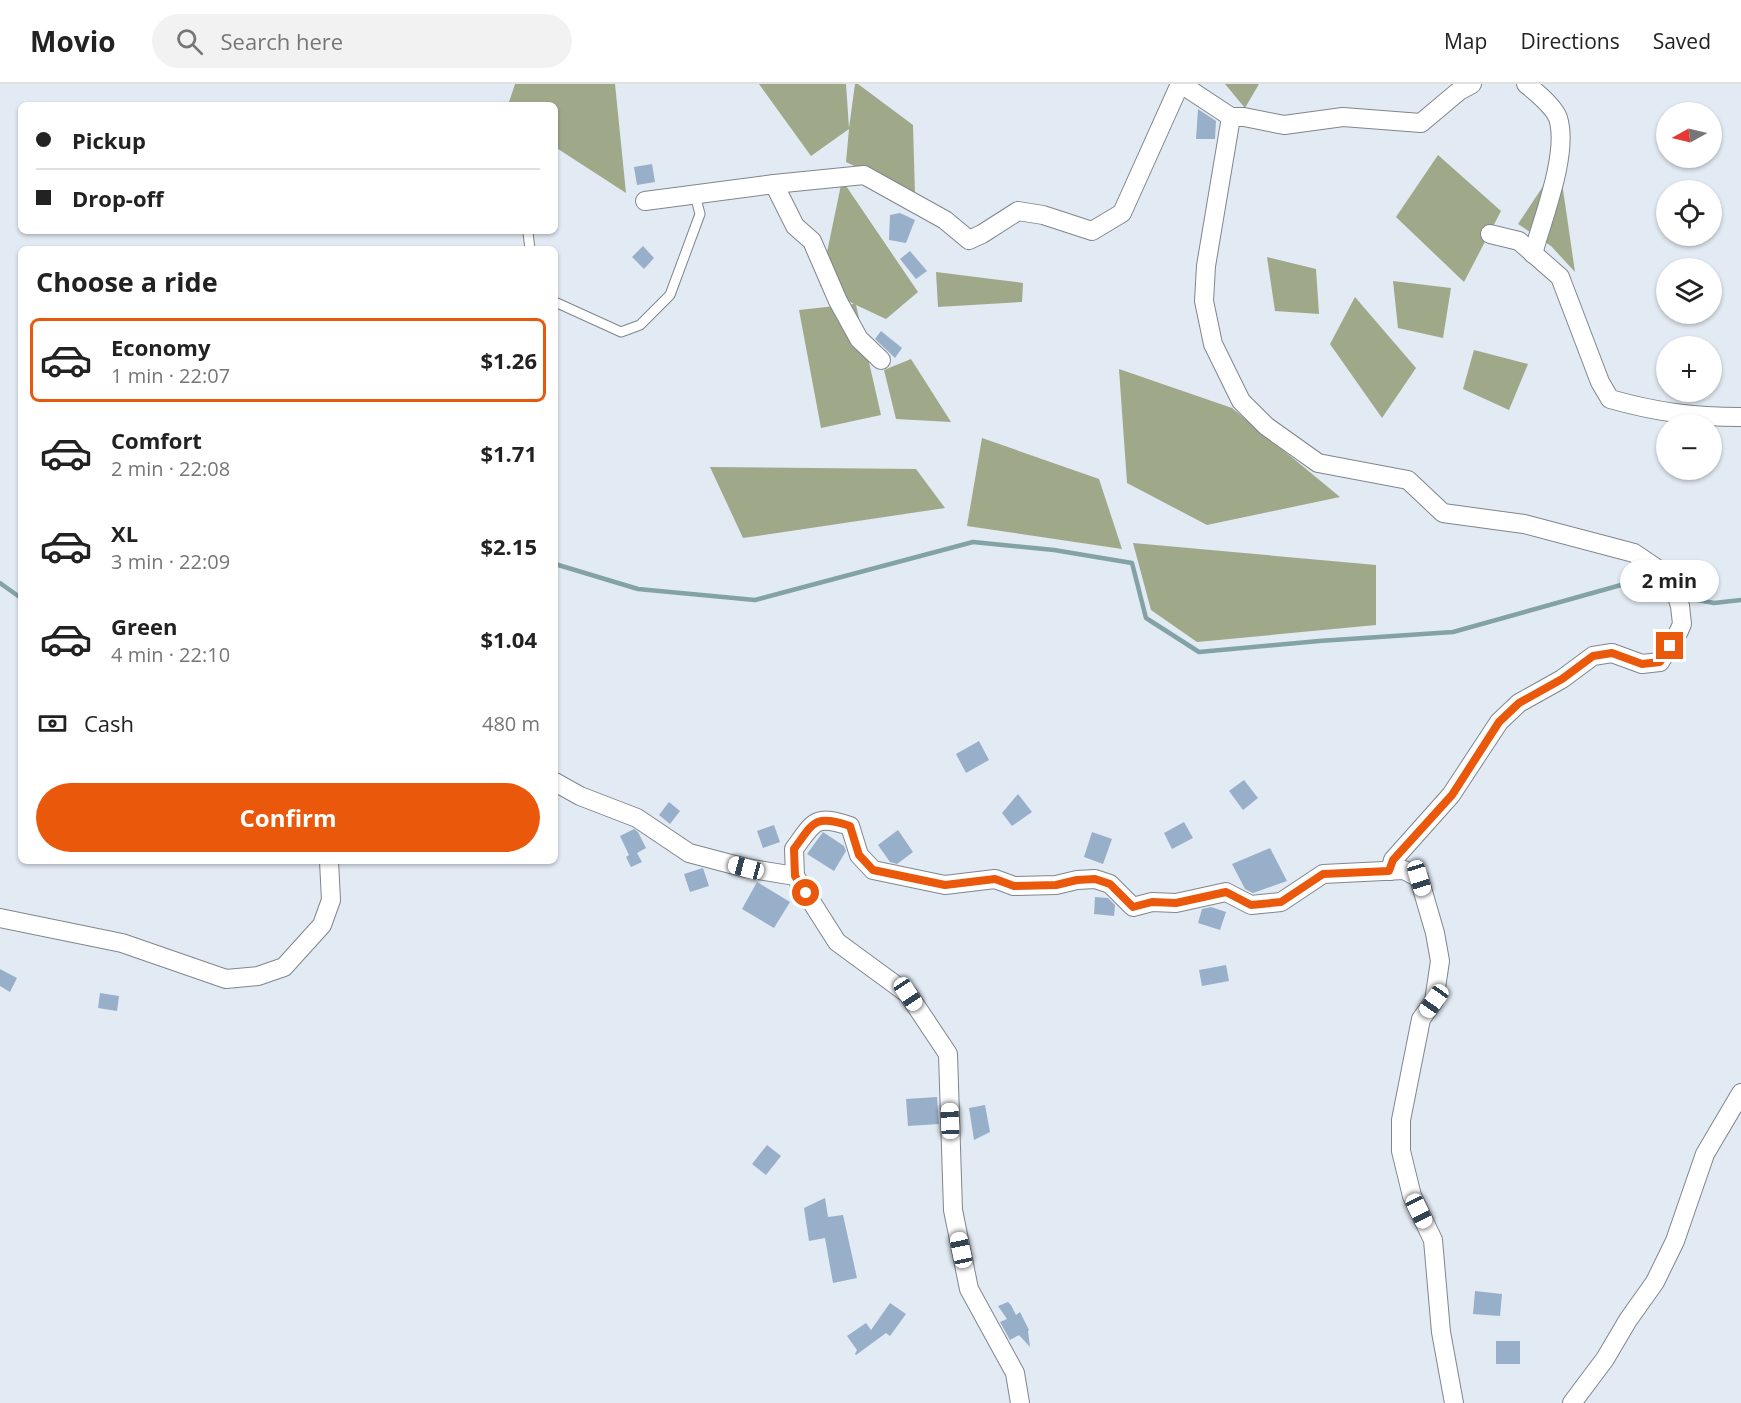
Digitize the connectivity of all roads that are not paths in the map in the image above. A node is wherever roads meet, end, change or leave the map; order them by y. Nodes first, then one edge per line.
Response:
1 (1180, 84) edge
2 (1472, 84) edge
3 (1526, 84) edge
4 (1231, 117) junction
5 (774, 184) junction
6 (695, 195) junction
7 (645, 201) dead end
8 (1490, 234) dead end
9 (1533, 254) junction
10 (558, 303) edge
11 (881, 360) dead end
12 (1741, 417) edge
13 (558, 784) edge
14 (328, 864) edge
15 (1389, 871) junction
16 (795, 876) junction
17 (0, 918) edge
18 (1741, 1093) edge
19 (1020, 1403) edge
20 (1454, 1403) edge
21 (1572, 1403) edge

1 - 4 street
1 - 5 street
2 - 4 street
3 - 9 street
4 - 15 street
5 - 6 street
5 - 11 street
6 - 7 street
6 - 10 lane
8 - 9 street
9 - 12 street
13 - 16 street
14 - 17 street
15 - 16 street
15 - 20 street
16 - 19 street
18 - 21 street

